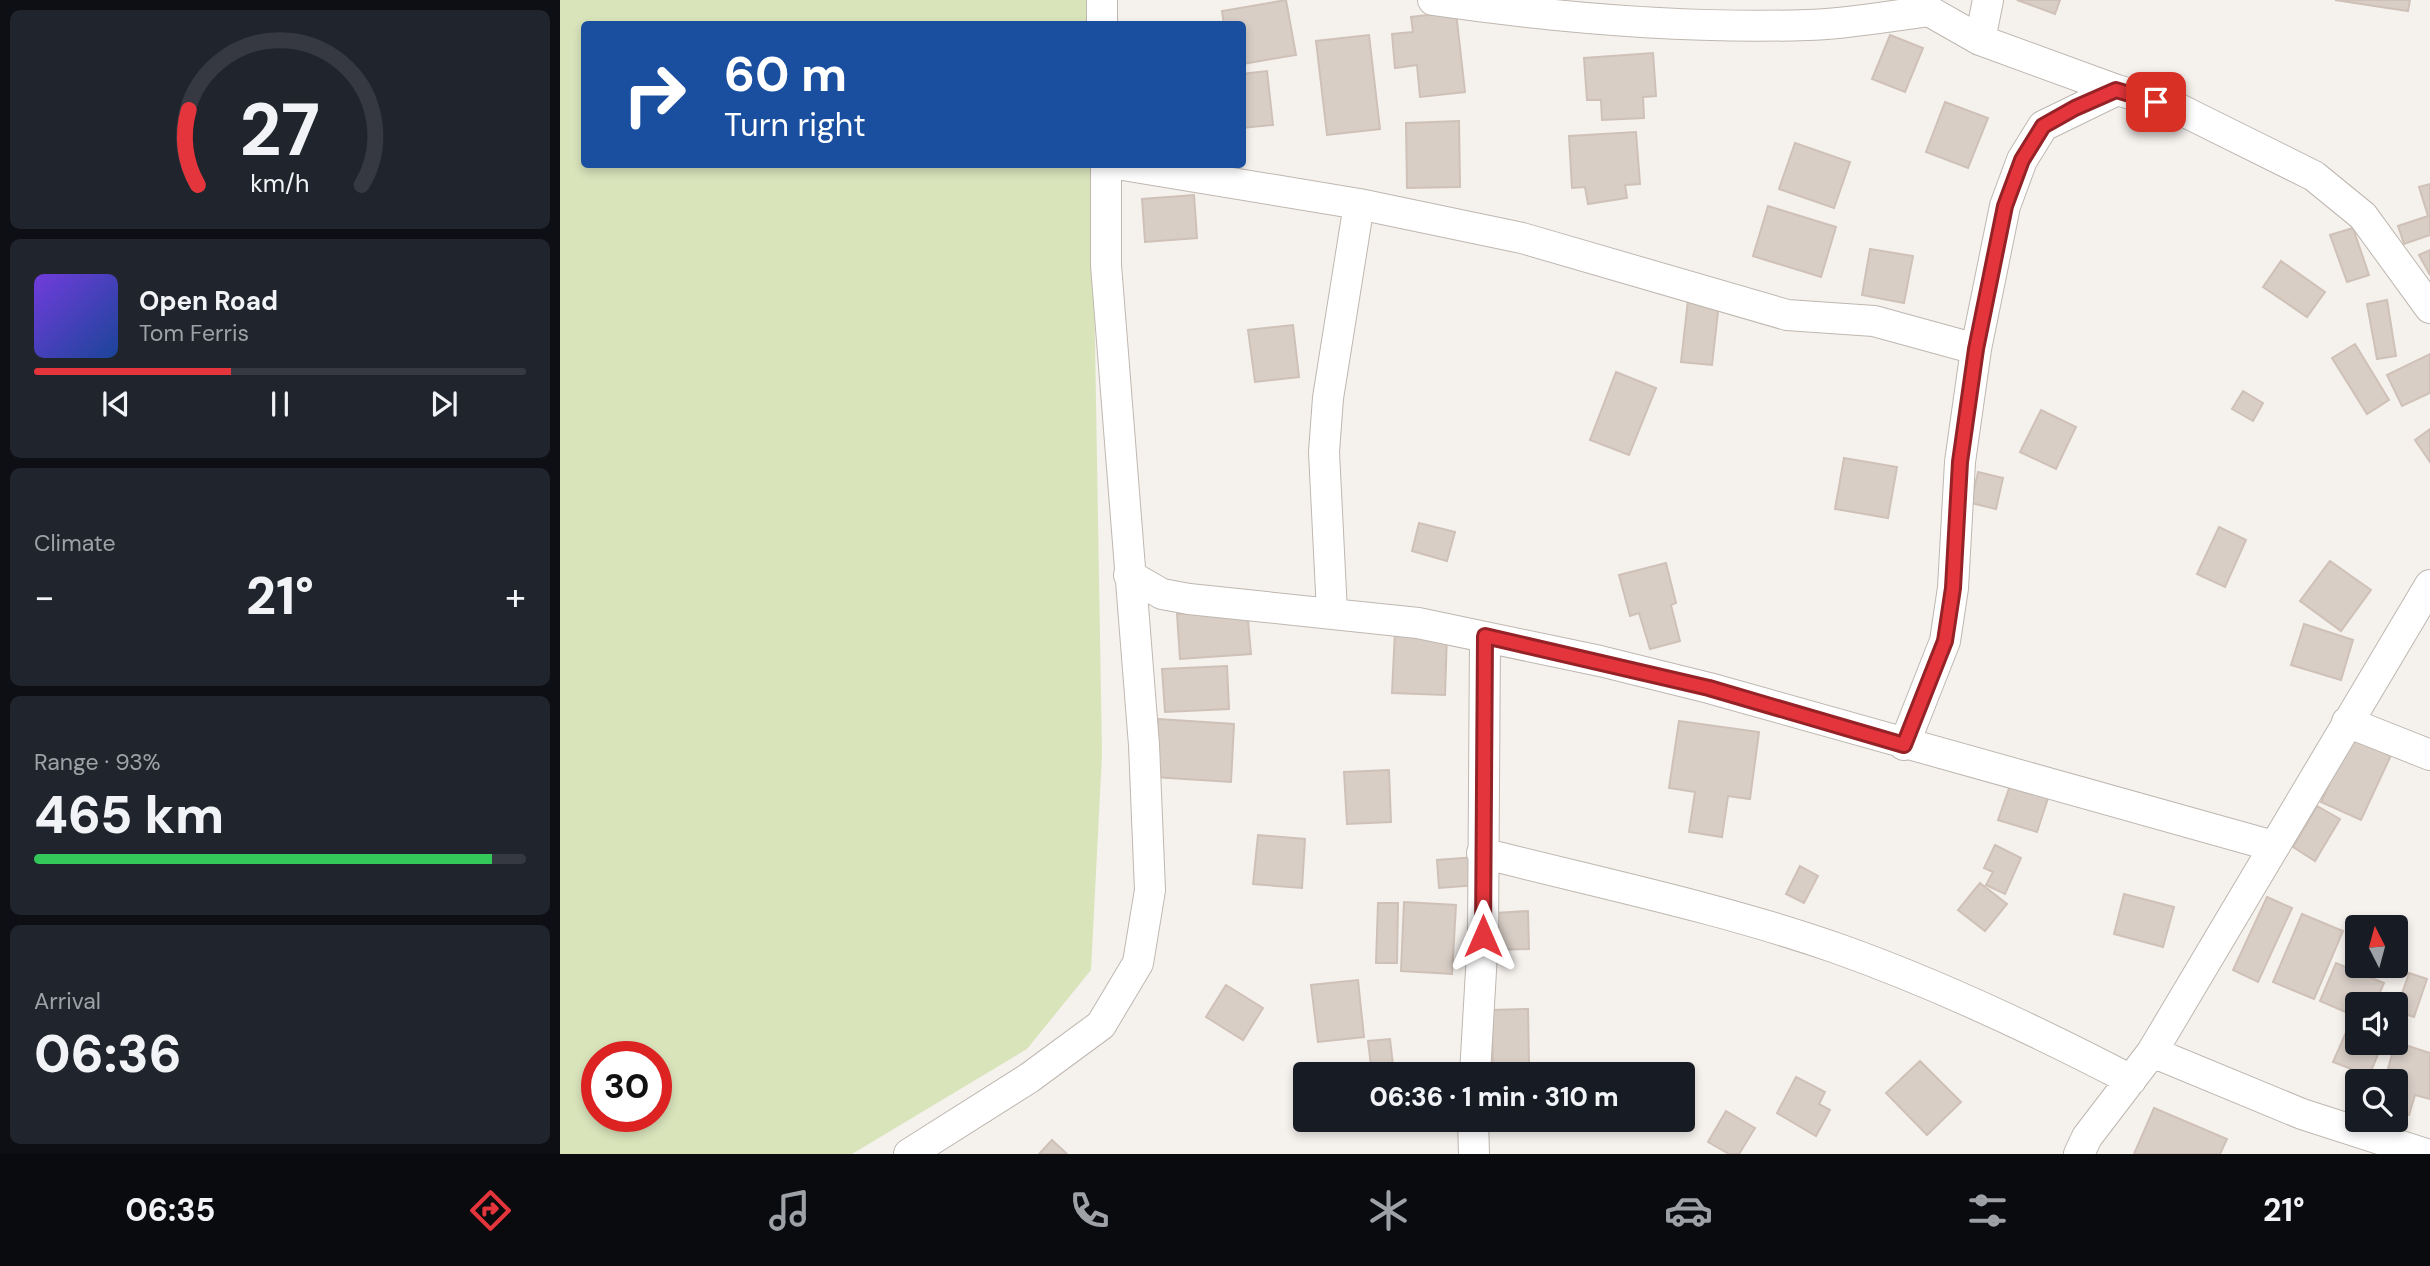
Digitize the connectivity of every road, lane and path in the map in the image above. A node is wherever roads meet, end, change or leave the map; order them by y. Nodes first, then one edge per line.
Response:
1 (1102, 0) edge
2 (1433, 0) edge
3 (1988, 0) edge
4 (1923, 5) edge
5 (1514, 6) edge
6 (1102, 21) edge
7 (1980, 40) junction
8 (2116, 90) junction
9 (1106, 168) edge
10 (1141, 168) edge
11 (1359, 204) junction
12 (2430, 308) edge
13 (1976, 349) junction
14 (1129, 575) junction
15 (2430, 585) edge
16 (1332, 612) junction
17 (1485, 636) junction
18 (2347, 722) junction
19 (1904, 745) junction
20 (2430, 755) edge
21 (2273, 846) junction
22 (1482, 853) junction
23 (2152, 1052) junction
24 (1476, 1062) edge
25 (2131, 1080) junction
26 (1473, 1132) edge
27 (909, 1154) edge
28 (1474, 1154) edge
29 (2078, 1154) edge
30 (2426, 1154) edge

1 - 6 street
2 - 5 street
3 - 7 street
4 - 5 street
4 - 7 street
7 - 8 street
8 - 12 street
8 - 13 street
9 - 14 street
10 - 11 street
11 - 13 street
11 - 16 street
13 - 19 street
14 - 16 street
14 - 27 street
15 - 18 street
16 - 17 street
17 - 19 street
17 - 22 street
18 - 20 street
18 - 21 street
19 - 21 street
21 - 23 street
22 - 24 street
22 - 25 street
23 - 25 street
23 - 30 street
25 - 29 street
26 - 28 street

